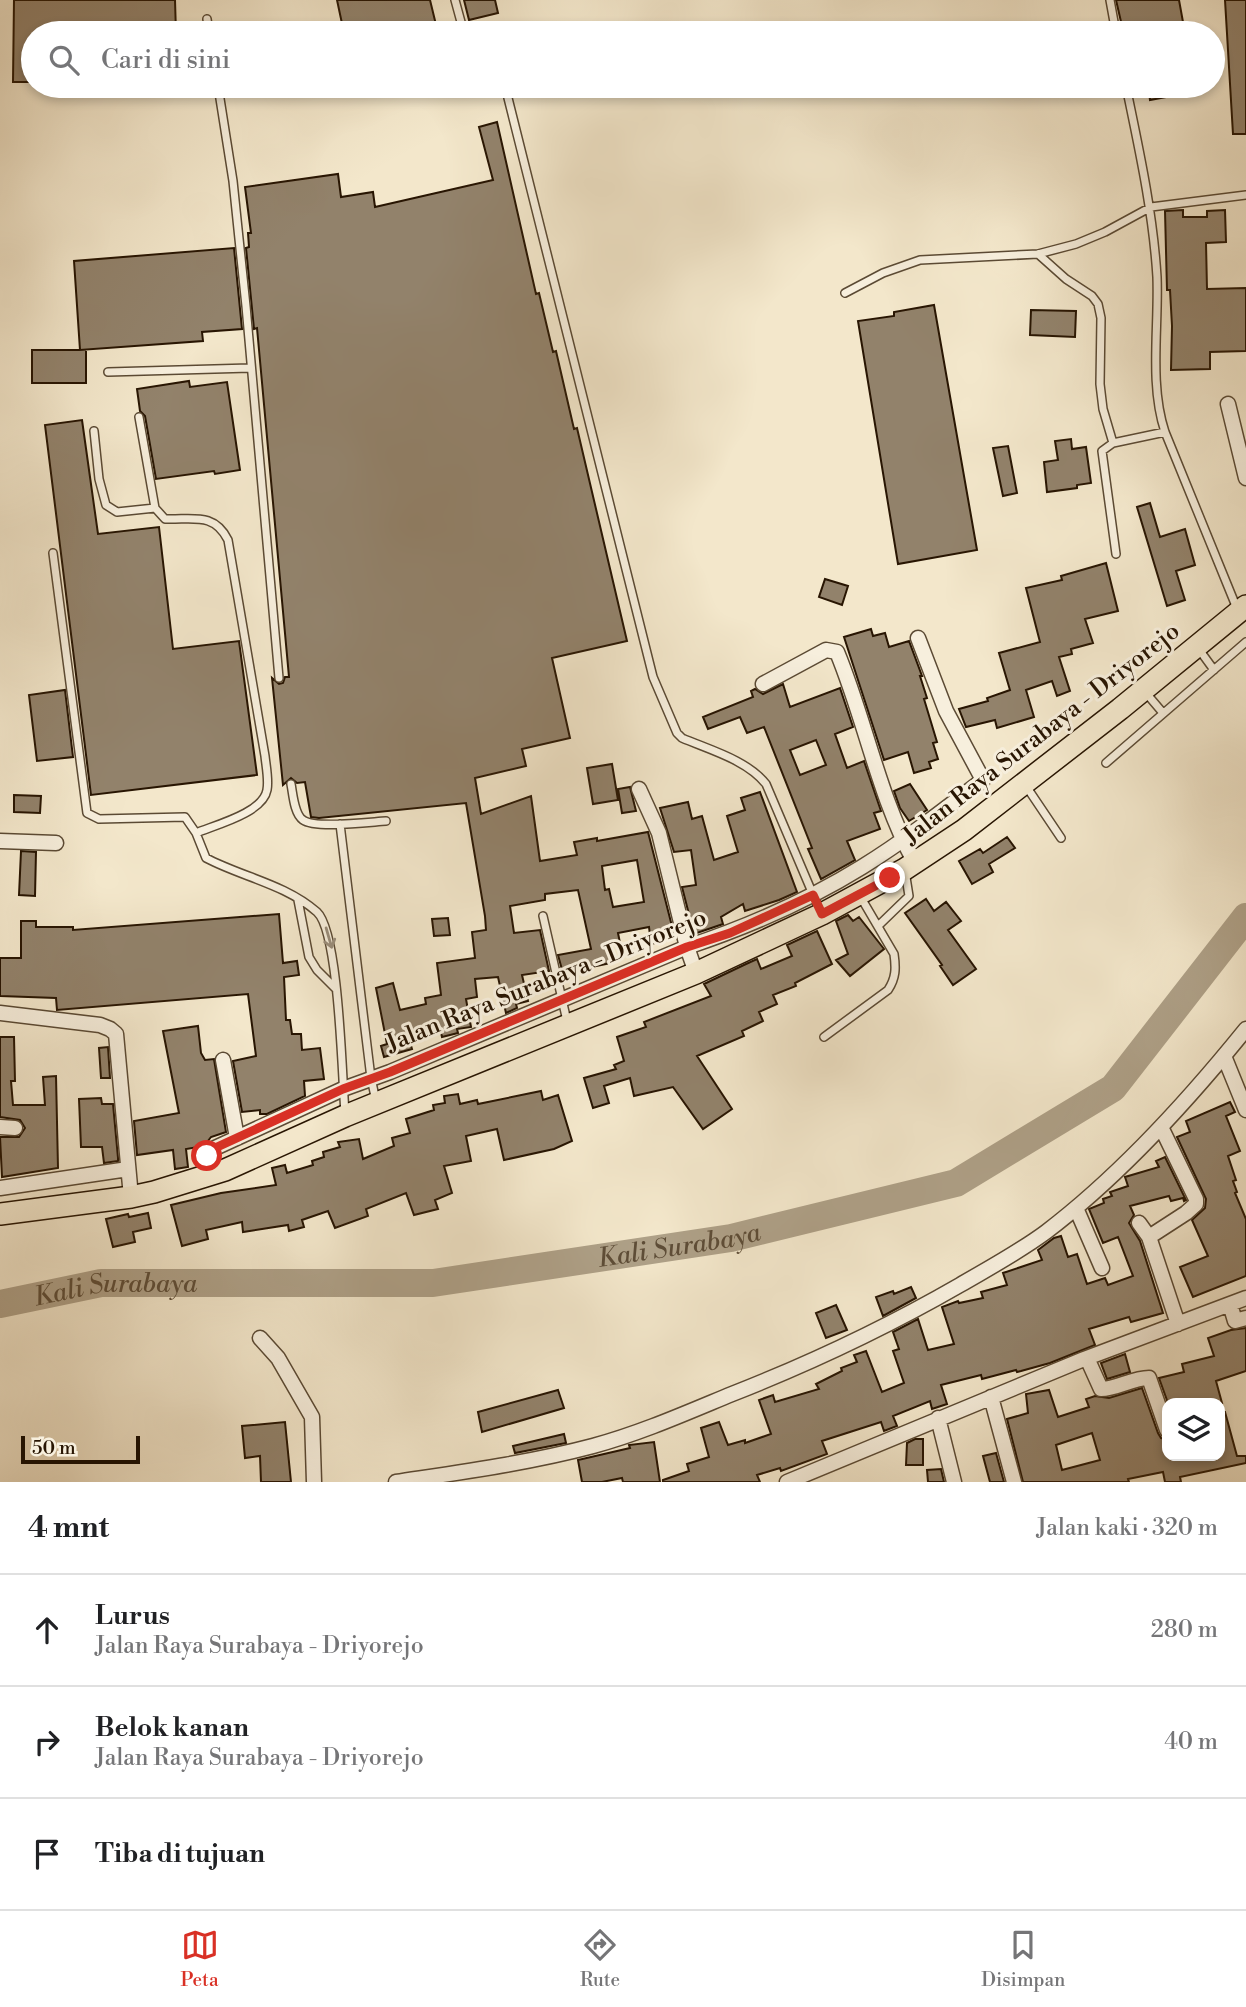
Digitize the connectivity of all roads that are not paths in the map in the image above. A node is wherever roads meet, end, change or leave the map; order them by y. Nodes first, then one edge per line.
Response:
1 (455, 0) edge
2 (1110, 0) edge
3 (461, 21) edge
4 (1114, 21) edge
5 (220, 98) edge
6 (508, 98) edge
7 (1128, 98) edge
8 (1246, 195) edge
9 (1151, 207) junction
10 (1038, 254) junction
11 (845, 293) dead end
12 (250, 368) junction
13 (108, 372) dead end
14 (1228, 404) dead end
15 (139, 417) dead end
16 (94, 431) dead end
17 (1165, 432) junction
18 (1113, 443) junction
19 (1246, 478) edge
20 (155, 508) junction
21 (53, 553) dead end
22 (1116, 554) dead end
23 (1242, 609) edge
24 (918, 638) dead end
25 (1246, 642) edge
26 (1196, 646) junction
27 (1214, 670) junction
28 (279, 678) dead end
29 (763, 684) dead end
30 (1144, 690) junction
31 (1163, 713) junction
32 (1106, 763) dead end
33 (1024, 783) junction
34 (291, 784) dead end
35 (639, 789) dead end
36 (947, 808) junction
37 (386, 821) dead end
38 (340, 824) junction
39 (964, 831) junction
40 (196, 833) junction
41 (1062, 838) dead end
42 (902, 839) junction
43 (0, 841) edge
44 (56, 843) dead end
45 (910, 866) junction
46 (859, 895) junction
47 (298, 900) junction
48 (818, 905) junction
49 (543, 916) dead end
50 (878, 926) junction
51 (687, 947) junction
52 (696, 973) junction
53 (336, 989) junction
54 (562, 999) junction
55 (0, 1013) edge
56 (568, 1026) junction
57 (1246, 1029) edge
58 (824, 1037) dead end
59 (1224, 1056) junction
60 (223, 1060) dead end
61 (371, 1078) junction
62 (343, 1089) junction
63 (377, 1104) junction
64 (1246, 1110) edge
65 (345, 1116) junction
66 (0, 1127) edge
67 (1161, 1127) junction
68 (15, 1128) dead end
69 (237, 1138) junction
70 (128, 1170) junction
71 (207, 1175) junction
72 (0, 1188) edge
73 (131, 1197) junction
74 (1076, 1208) junction
75 (0, 1214) edge
76 (1139, 1223) dead end
77 (1149, 1237) junction
78 (1102, 1268) dead end
79 (1246, 1298) edge
80 (1230, 1304) junction
81 (1246, 1318) edge
82 (1178, 1324) junction
83 (260, 1338) dead end
84 (1087, 1358) junction
85 (991, 1397) junction
86 (1162, 1416) edge
87 (938, 1418) junction
88 (314, 1482) edge
89 (396, 1482) edge
90 (787, 1482) edge
91 (954, 1482) edge
92 (1014, 1482) edge

1 - 3 lane
2 - 4 lane
5 - 12 lane
6 - 48 lane
7 - 9 lane
8 - 9 lane
9 - 10 lane
9 - 17 lane
10 - 11 lane
10 - 18 lane
12 - 13 lane
12 - 28 lane
14 - 19 street
15 - 20 lane
16 - 20 lane
17 - 18 lane
17 - 23 lane
18 - 22 lane
20 - 40 lane
21 - 40 lane
23 - 26 main road, Jalan Raya Surabaya - Driyorejo
24 - 36 street, Jalan Raya Surabaya - Driyorejo
25 - 27 lane
26 - 27 lane
26 - 30 main road, Jalan Raya Surabaya - Driyorejo
27 - 31 lane
29 - 42 street
30 - 31 lane
30 - 33 main road, Jalan Raya Surabaya - Driyorejo
31 - 32 lane
33 - 39 main road, Jalan Raya Surabaya - Driyorejo
33 - 41 lane
34 - 38 lane
35 - 51 street
36 - 39 street
36 - 42 street, Jalan Raya Surabaya - Driyorejo
37 - 38 lane
38 - 61 lane
39 - 45 main road, Jalan Raya Surabaya - Driyorejo
40 - 47 lane
42 - 45 street
42 - 48 street, Jalan Raya Surabaya - Driyorejo
43 - 44 street
45 - 46 main road, Jalan Raya Surabaya - Driyorejo
45 - 50 lane
46 - 48 main road, Jalan Raya Surabaya - Driyorejo
46 - 50 lane
47 - 53 lane
47 -> 53 lane
48 - 51 street, Jalan Raya Surabaya - Driyorejo
48 - 52 main road, Jalan Raya Surabaya - Driyorejo
49 - 54 lane
50 - 58 lane
51 - 52 street
51 - 54 street, Jalan Raya Surabaya - Driyorejo
52 - 56 main road, Jalan Raya Surabaya - Driyorejo
53 - 62 lane
54 - 56 lane
54 - 61 street, Jalan Raya Surabaya - Driyorejo
55 - 70 street
56 - 63 main road, Jalan Raya Surabaya - Driyorejo
57 - 59 street
59 - 64 street
59 - 67 street
60 - 69 street
61 - 62 street, Jalan Raya Surabaya - Driyorejo
61 - 63 lane
62 - 65 lane
62 - 69 street, Jalan Raya Surabaya - Driyorejo
63 - 65 main road, Jalan Raya Surabaya - Driyorejo
65 - 71 main road, Jalan Raya Surabaya - Driyorejo
66 - 68 street
67 - 74 street
67 - 77 street
69 - 71 street, Jalan Raya Surabaya - Driyorejo
70 - 72 street
70 - 73 street
71 - 73 main road, Jalan Raya Surabaya - Driyorejo
73 - 75 main road, Jalan Raya Surabaya - Driyorejo
74 - 78 street
74 - 89 street
76 - 77 street
77 - 82 street
79 - 80 street
80 - 81 street
80 - 82 street
82 - 84 street
83 - 88 street
84 - 85 street
84 - 86 street
85 - 87 street
85 - 92 street
87 - 90 street
87 - 91 street

